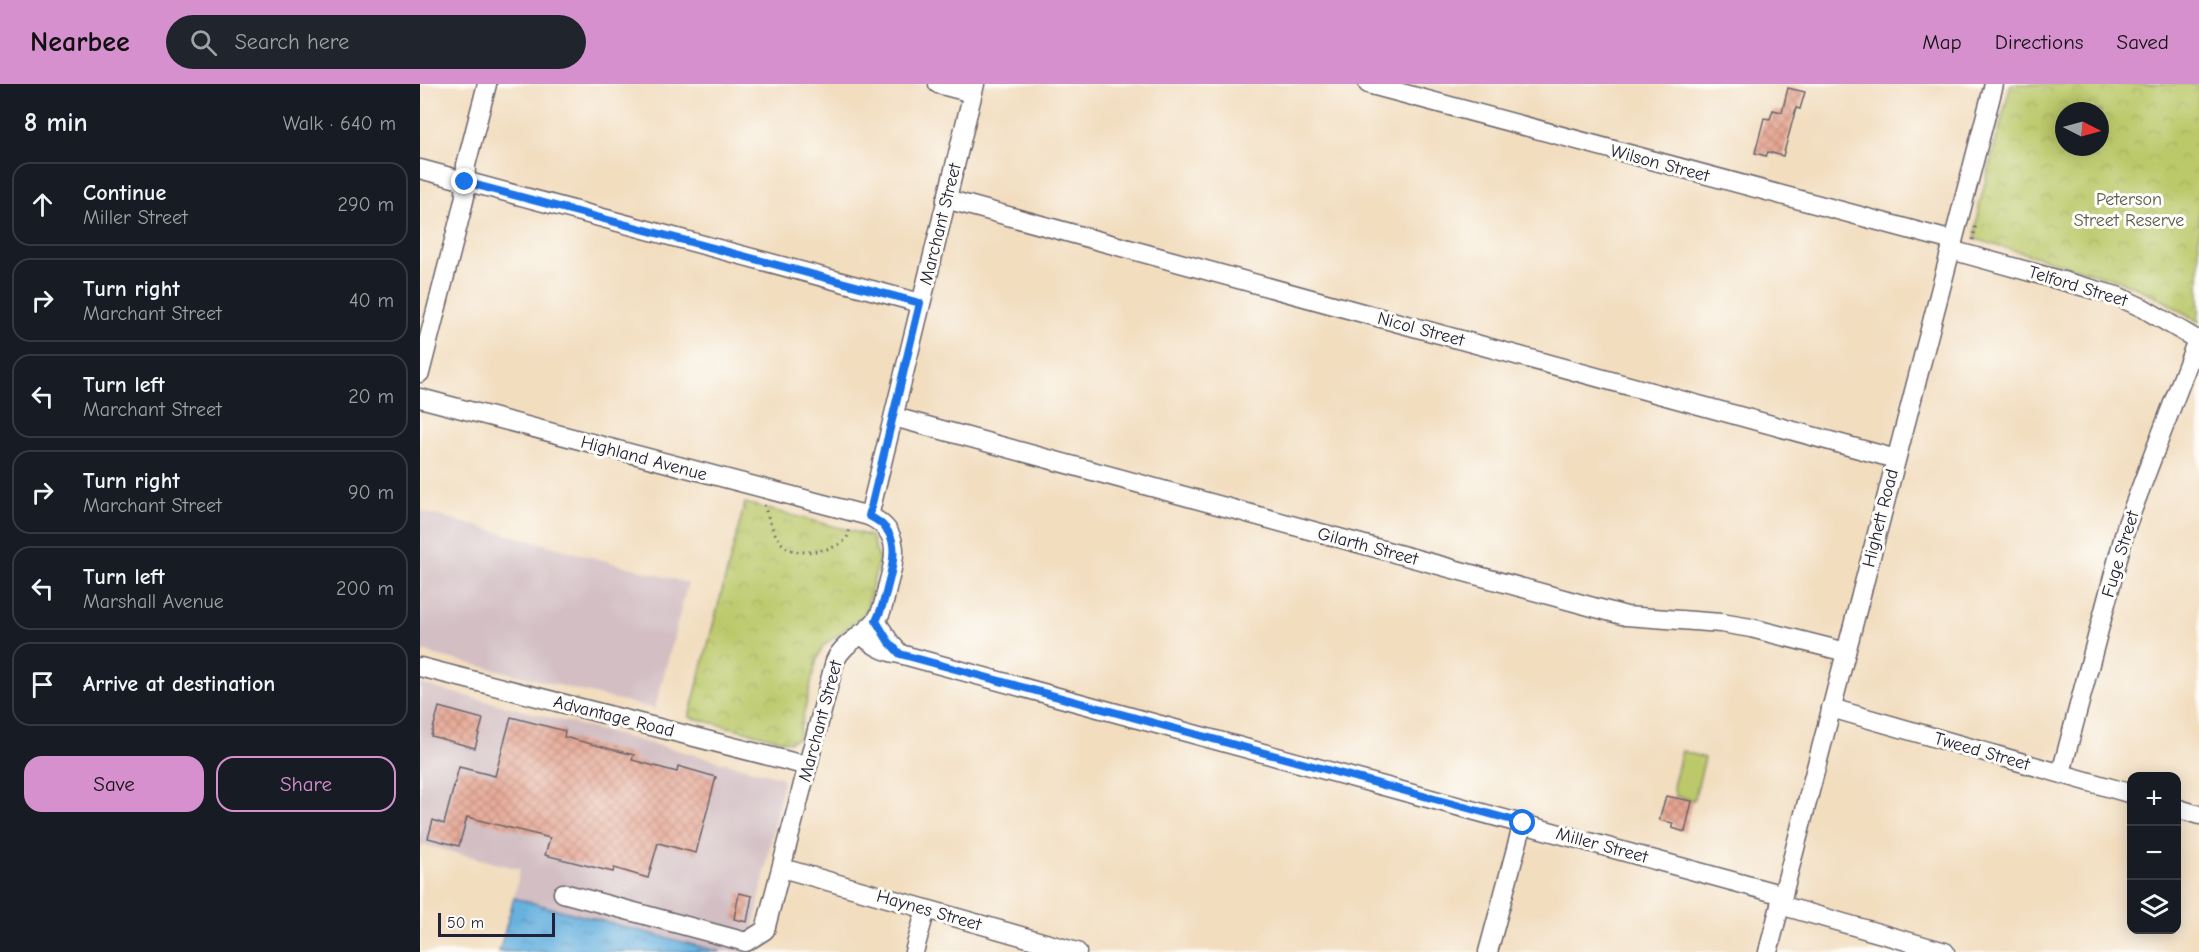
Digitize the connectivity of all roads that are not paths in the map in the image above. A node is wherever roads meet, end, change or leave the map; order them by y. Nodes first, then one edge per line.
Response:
1 (487, 84) edge
2 (938, 84) edge
3 (1368, 84) edge
4 (1994, 84) edge
5 (973, 89) edge
6 (420, 169) edge
7 (465, 182) junction
8 (946, 199) junction
9 (1952, 246) junction
10 (920, 303) junction
11 (2198, 340) edge
12 (420, 373) edge
13 (420, 398) edge
14 (894, 417) junction
15 (1896, 459) junction
16 (861, 514) junction
17 (876, 621) junction
18 (860, 634) junction
19 (1846, 652) junction
20 (900, 654) junction
21 (420, 667) edge
22 (1832, 708) junction
23 (808, 766) junction
24 (2061, 773) junction
25 (2127, 793) edge
26 (2181, 810) edge
27 (2199, 815) edge
28 (1523, 823) junction
29 (782, 868) junction
30 (563, 893) dead end
31 (1781, 900) junction
32 (926, 909) junction
33 (914, 952) edge
34 (1077, 952) edge
35 (1488, 952) edge
36 (1768, 952) edge
37 (1945, 952) edge

1 - 7 street
2 - 5 street
3 - 9 street, Wilson Street
4 - 9 street, Highett Road
5 - 8 street, Marchant Street
6 - 7 street
7 - 10 street
7 - 12 street
8 - 10 street, Marchant Street
8 - 15 street, Nicol Street
9 - 11 street, Telford Street
9 - 15 street, Highett Road
10 - 14 street, Marchant Street
11 - 24 street, Fuge Street
13 - 16 street, Highland Avenue
14 - 16 street, Marchant Street
14 - 19 street, Gilarth Street
15 - 19 street, Highett Road
16 - 17 street
17 - 18 street, Marchant Street
17 - 20 street
18 - 20 street, Miller Street
18 - 23 street, Marchant Street
19 - 22 street, Highett Road
20 - 28 street, Miller Street
21 - 23 street, Advantage Road
22 - 24 street, Tweed Street
22 - 31 street, Highett Road
23 - 29 street, Marchant Street
24 - 25 street, Tweed Street
26 - 27 street
28 - 31 street, Miller Street
28 - 35 street
29 - 30 street, Marchant Street
29 - 32 street, Haynes Street
31 - 36 street, Highett Road
31 - 37 street, Miller Street
32 - 33 street
32 - 34 street, Haynes Street

